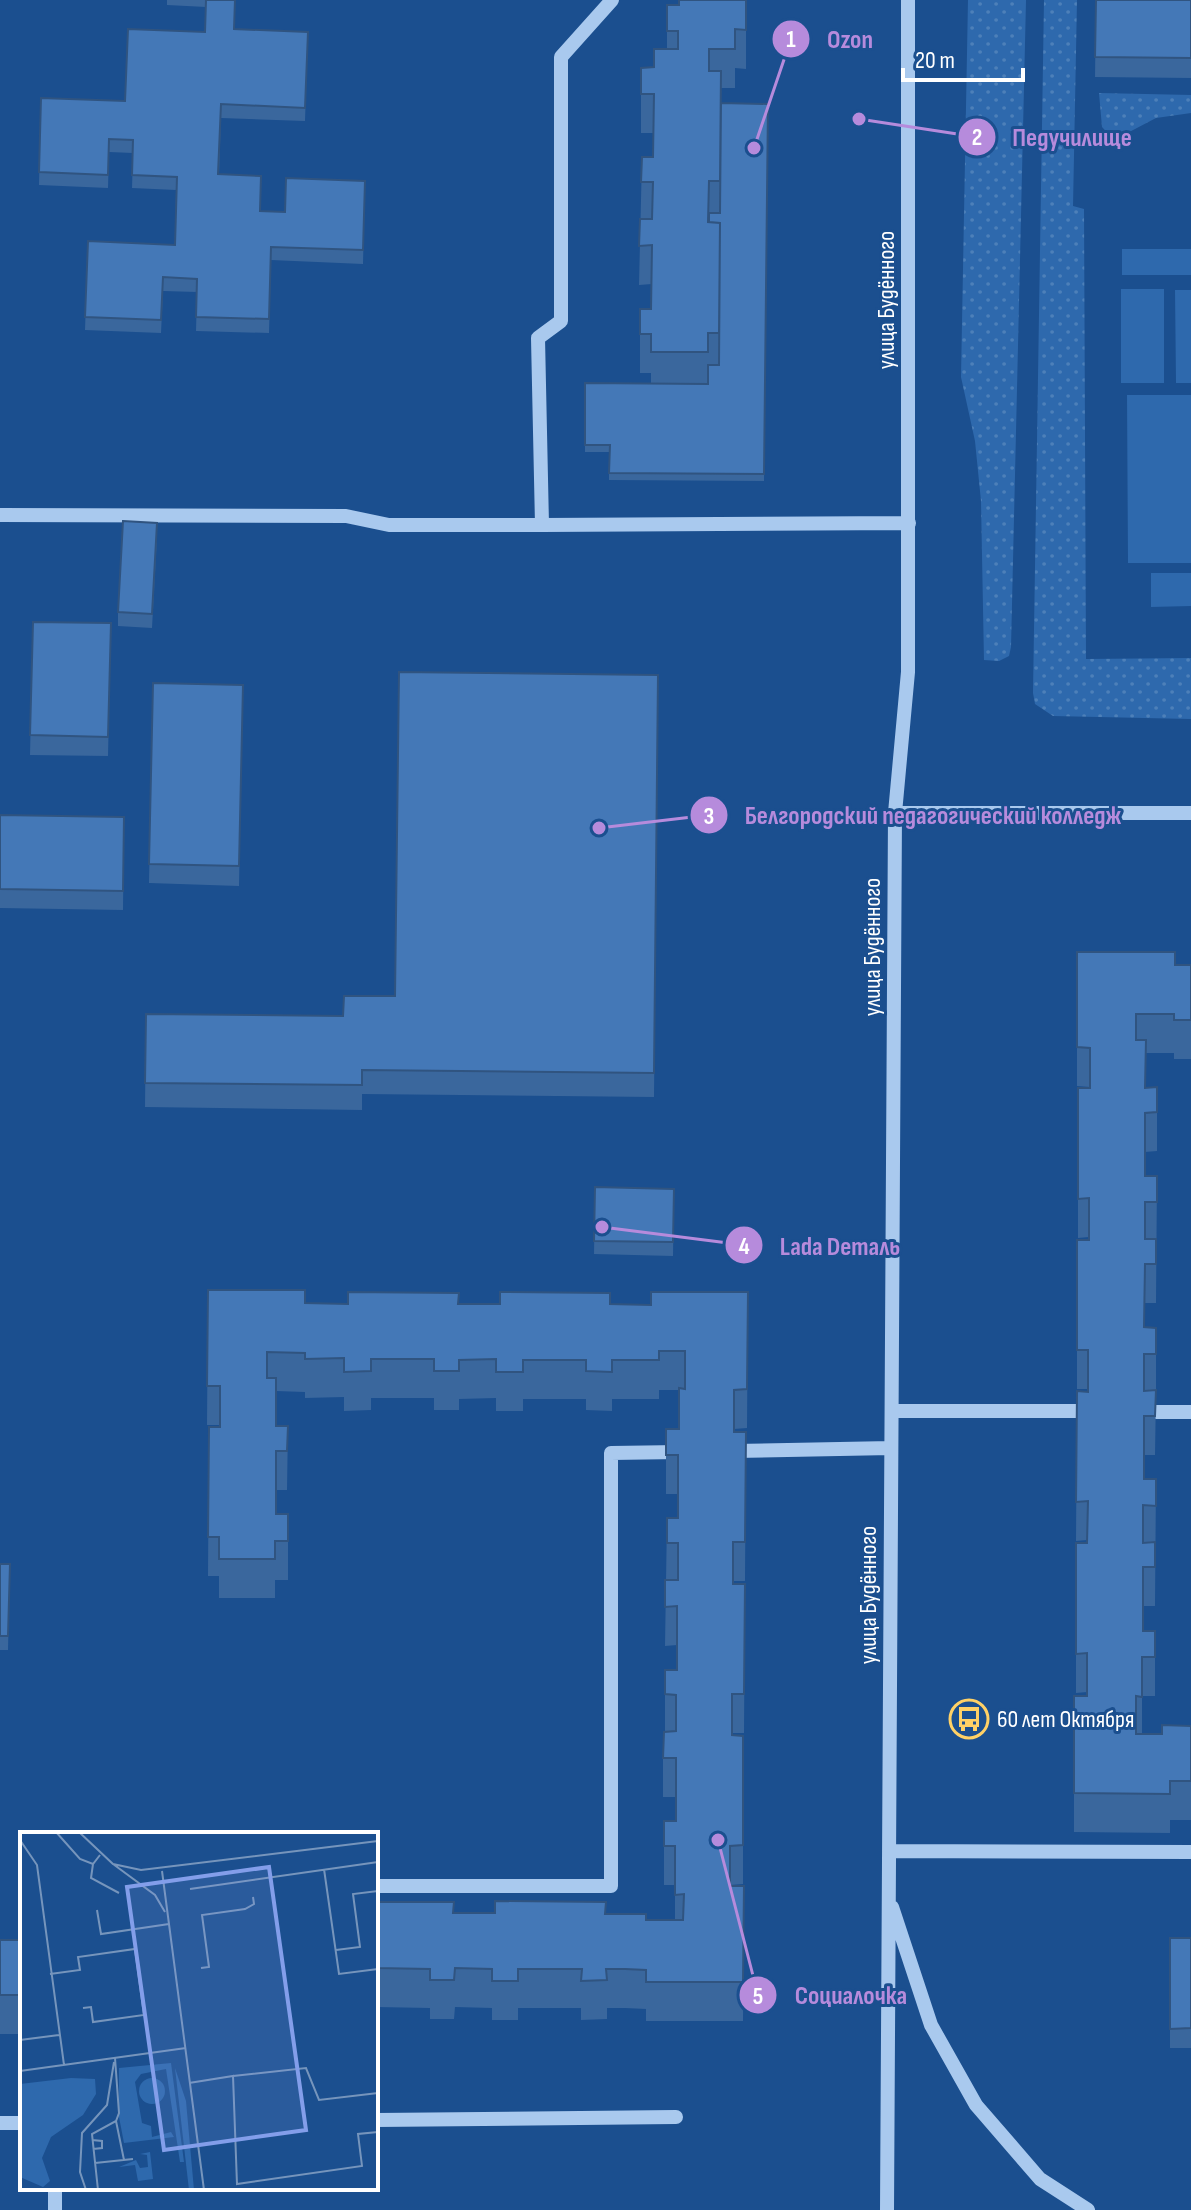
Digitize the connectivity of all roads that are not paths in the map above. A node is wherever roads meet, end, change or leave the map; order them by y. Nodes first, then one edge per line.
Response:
1 (612, 0) edge
2 (908, 0) edge
3 (0, 515) edge
4 (909, 523) junction
5 (542, 525) junction
6 (895, 813) junction
7 (1191, 813) edge
8 (892, 1411) junction
9 (1088, 1411) edge
10 (1144, 1412) edge
11 (1191, 1412) edge
12 (891, 1448) junction
13 (734, 1451) edge
14 (679, 1452) edge
15 (889, 1851) junction
16 (1191, 1852) edge
17 (378, 1886) edge
18 (888, 1895) junction
19 (676, 2117) dead end
20 (378, 2120) edge
21 (887, 2210) edge
22 (1088, 2210) edge

1 - 5 street
2 - 4 street, улица Будённого
3 - 5 street
4 - 5 street
4 - 6 street, улица Будённого
6 - 7 street
6 - 8 street, улица Будённого
8 - 9 street
8 - 12 street, улица Будённого
10 - 11 street
12 - 13 street
12 - 15 street, улица Будённого
14 - 17 street
15 - 16 street
15 - 18 street, улица Будённого
18 - 21 street, улица Будённого
18 - 22 street, улица Будённого
19 - 20 street

